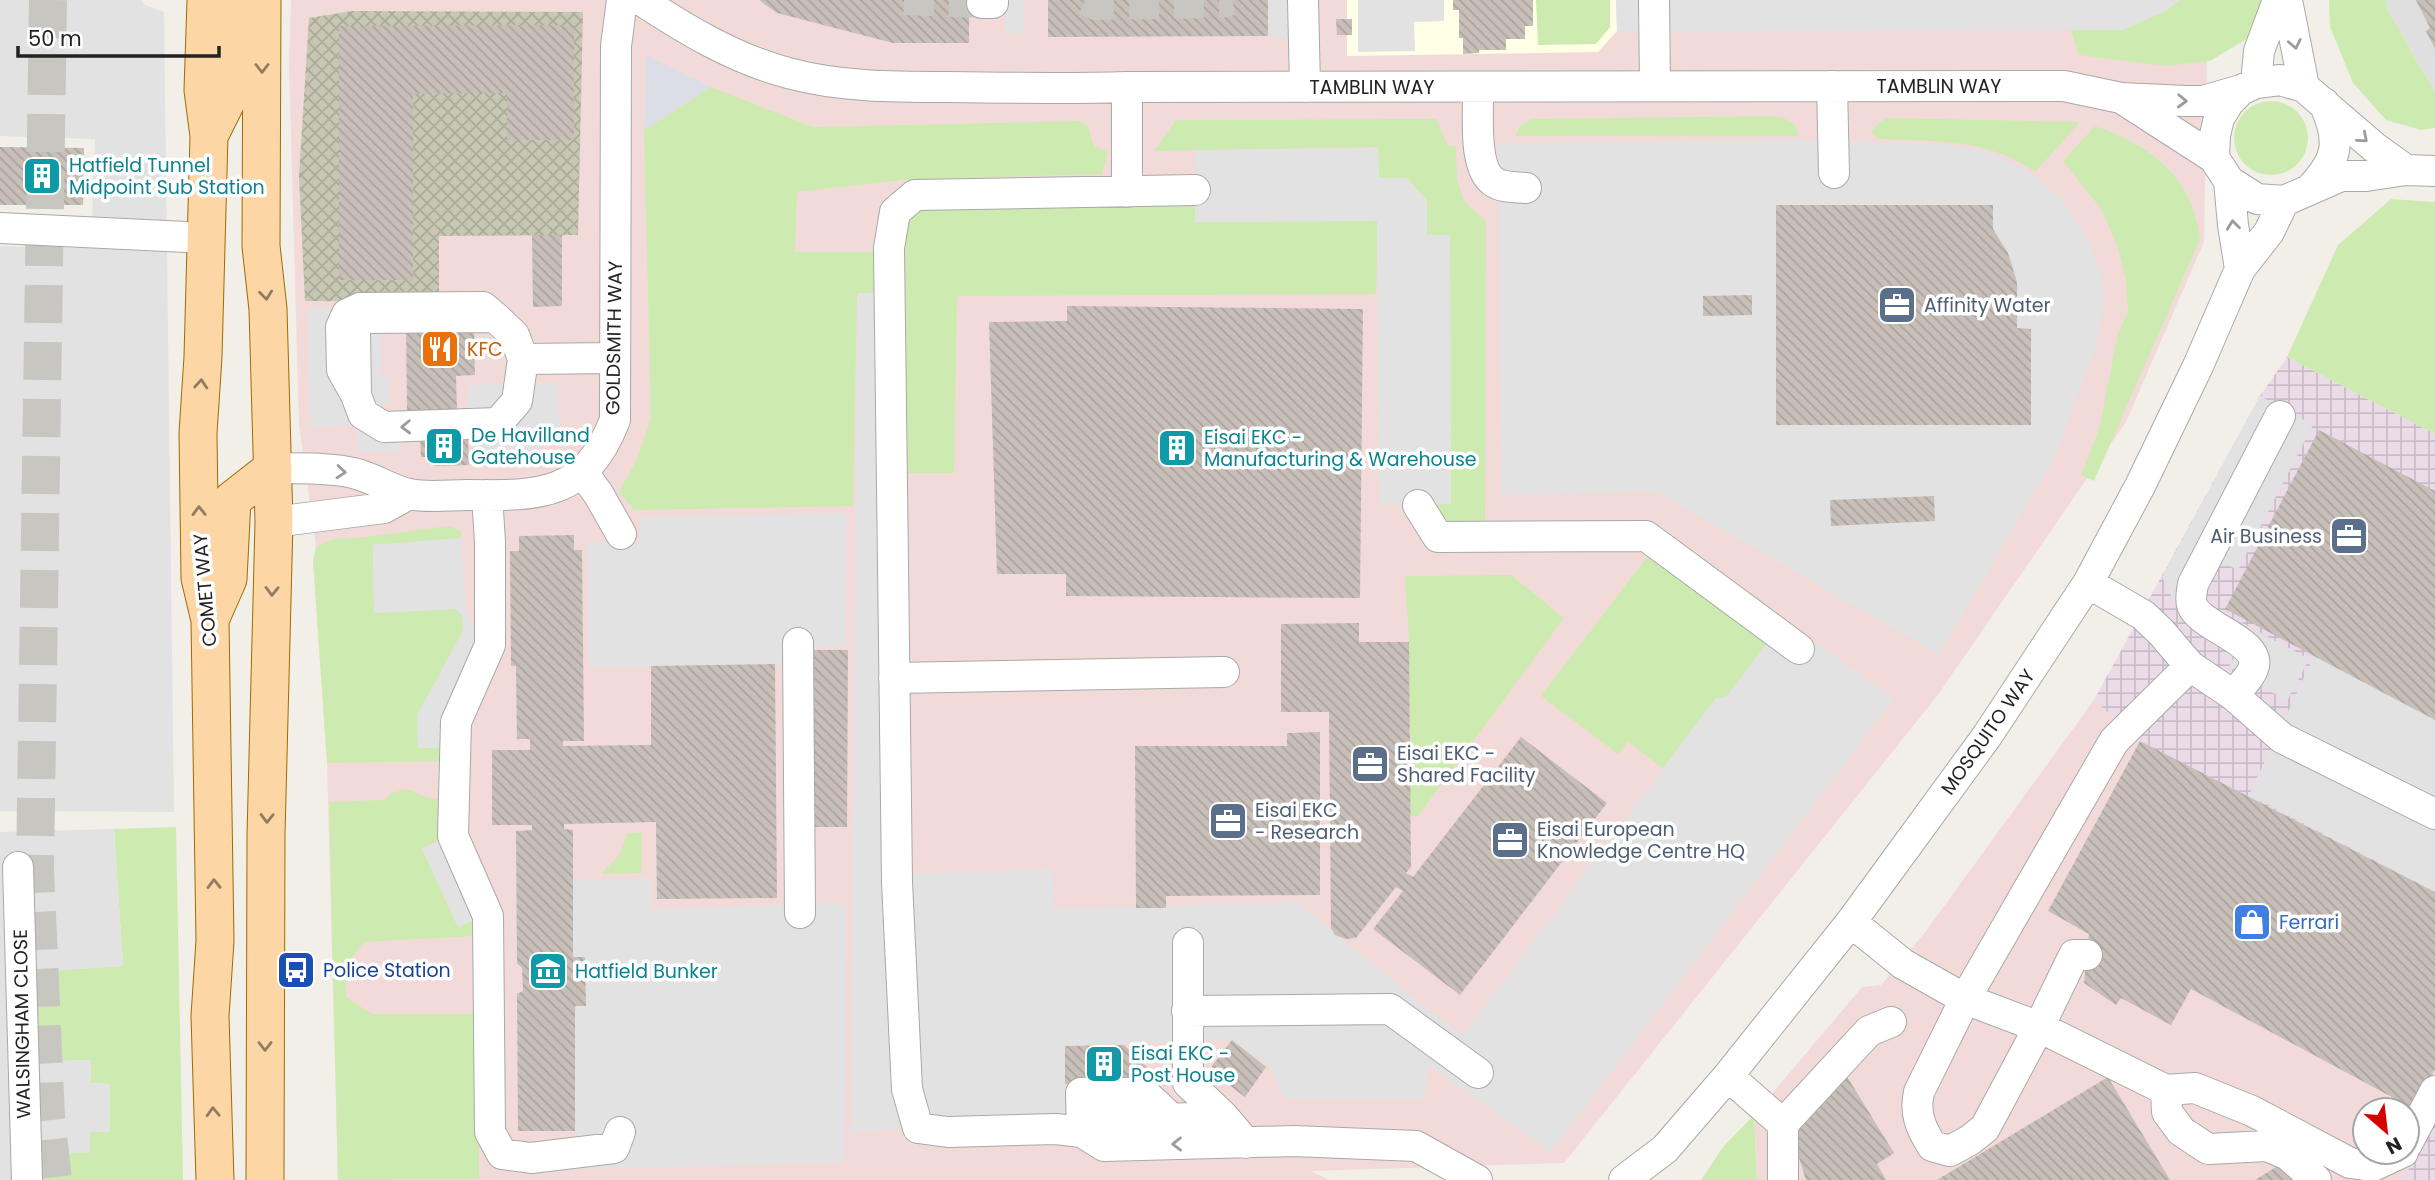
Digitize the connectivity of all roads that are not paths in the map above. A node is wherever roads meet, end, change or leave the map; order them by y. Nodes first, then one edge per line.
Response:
1 (206, 0) edge
2 (236, 0) edge
3 (262, 0) edge
4 (622, 0) edge
5 (641, 0) edge
6 (1303, 0) edge
7 (1654, 0) edge
8 (2278, 0) edge
9 (2287, 0) edge
10 (1655, 85) junction
11 (1832, 86) junction
12 (1128, 87) junction
13 (1305, 87) junction
14 (1478, 87) junction
15 (2248, 87) junction
16 (2314, 95) junction
17 (2121, 98) junction
18 (209, 136) junction
19 (2221, 169) junction
20 (2421, 170) edge
21 (1834, 173) dead end
22 (1526, 188) dead end
23 (1195, 190) dead end
24 (1127, 192) junction
25 (2295, 196) junction
26 (0, 228) edge
27 (207, 238) junction
28 (2240, 269) junction
29 (615, 358) junction
30 (523, 359) junction
31 (2280, 416) dead end
32 (198, 452) junction
33 (273, 468) junction
34 (582, 471) junction
35 (409, 494) junction
36 (486, 495) junction
37 (232, 500) junction
38 (1418, 505) dead end
39 (274, 522) junction
40 (621, 534) dead end
41 (2088, 583) junction
42 (210, 620) junction
43 (798, 643) dead end
44 (1799, 649) dead end
45 (2190, 666) junction
46 (1224, 672) dead end
47 (894, 678) junction
48 (2233, 695) junction
49 (2435, 814) edge
50 (18, 867) dead end
51 (800, 913) dead end
52 (1851, 922) junction
53 (1188, 943) dead end
54 (2087, 955) dead end
55 (1965, 999) junction
56 (1187, 1011) junction
57 (1891, 1022) dead end
58 (2039, 1027) junction
59 (1478, 1073) dead end
60 (1728, 1076) junction
61 (2166, 1090) junction
62 (2435, 1091) edge
63 (1223, 1116) junction
64 (2421, 1118) edge
65 (1783, 1124) junction
66 (620, 1132) dead end
67 (1082, 1132) junction
68 (1246, 1143) junction
69 (1665, 1149) junction
70 (2351, 1163) edge
71 (1465, 1177) edge
72 (27, 1180) edge
73 (215, 1180) edge
74 (265, 1180) edge
75 (1624, 1180) edge
76 (1657, 1180) edge
77 (1783, 1180) edge
78 (2316, 1180) edge

1 - 18 main road, COMET WAY
2 - 18 main road
3 -> 33 main road
4 - 29 street, GOLDSMITH WAY
5 - 12 street, TAMBLIN WAY
6 - 13 street
7 - 10 street
8 - 15 street
9 -> 16 street
10 - 11 street, TAMBLIN WAY
10 - 14 street, TAMBLIN WAY
11 - 17 street, TAMBLIN WAY
11 - 21 street
12 - 13 street, TAMBLIN WAY
12 - 24 street
13 - 14 street, TAMBLIN WAY
14 - 22 street
15 - 16 street
17 -> 15 street, TAMBLIN WAY
15 - 19 street
16 -> 20 street
16 - 25 street
17 - 19 street, TAMBLIN WAY
18 - 27 main road, COMET WAY
19 - 25 street
28 -> 19 street
20 - 25 street
23 - 24 street
24 - 47 street
25 - 28 street, MOSQUITO WAY
26 - 27 street
32 -> 27 main road, COMET WAY
28 - 41 street, MOSQUITO WAY
29 - 30 street
29 - 34 street, GOLDSMITH WAY
30 -> 30 street
31 - 48 street
32 - 37 main road
42 -> 32 main road, COMET WAY
33 -> 35 street, GOLDSMITH WAY
33 - 37 main road
33 - 39 main road
34 - 36 street, GOLDSMITH WAY
34 - 40 street
35 - 36 street, GOLDSMITH WAY
35 - 39 street, GOLDSMITH WAY
36 - 66 street
37 - 39 main road
37 - 42 main road
38 - 44 street
39 -> 74 main road
41 - 45 street
41 - 52 street, MOSQUITO WAY
73 -> 42 main road, COMET WAY
43 - 51 street
45 - 48 street
45 - 55 street
46 - 47 street
47 - 67 street
48 - 49 street
50 - 72 street, WALSINGHAM CLOSE
52 - 55 street
52 - 60 street, MOSQUITO WAY
53 - 56 street
54 - 58 street
55 - 58 street
55 - 58 street
56 - 59 street
56 - 63 street
57 - 65 street
58 - 61 street
60 - 65 street
60 - 69 street, MOSQUITO WAY
61 - 70 street
61 - 78 street
62 - 64 street
63 - 67 street
63 - 68 street
65 - 77 street
68 -> 67 street
68 - 71 street
69 - 75 street, MOSQUITO WAY
69 - 76 street, MOSQUITO WAY

